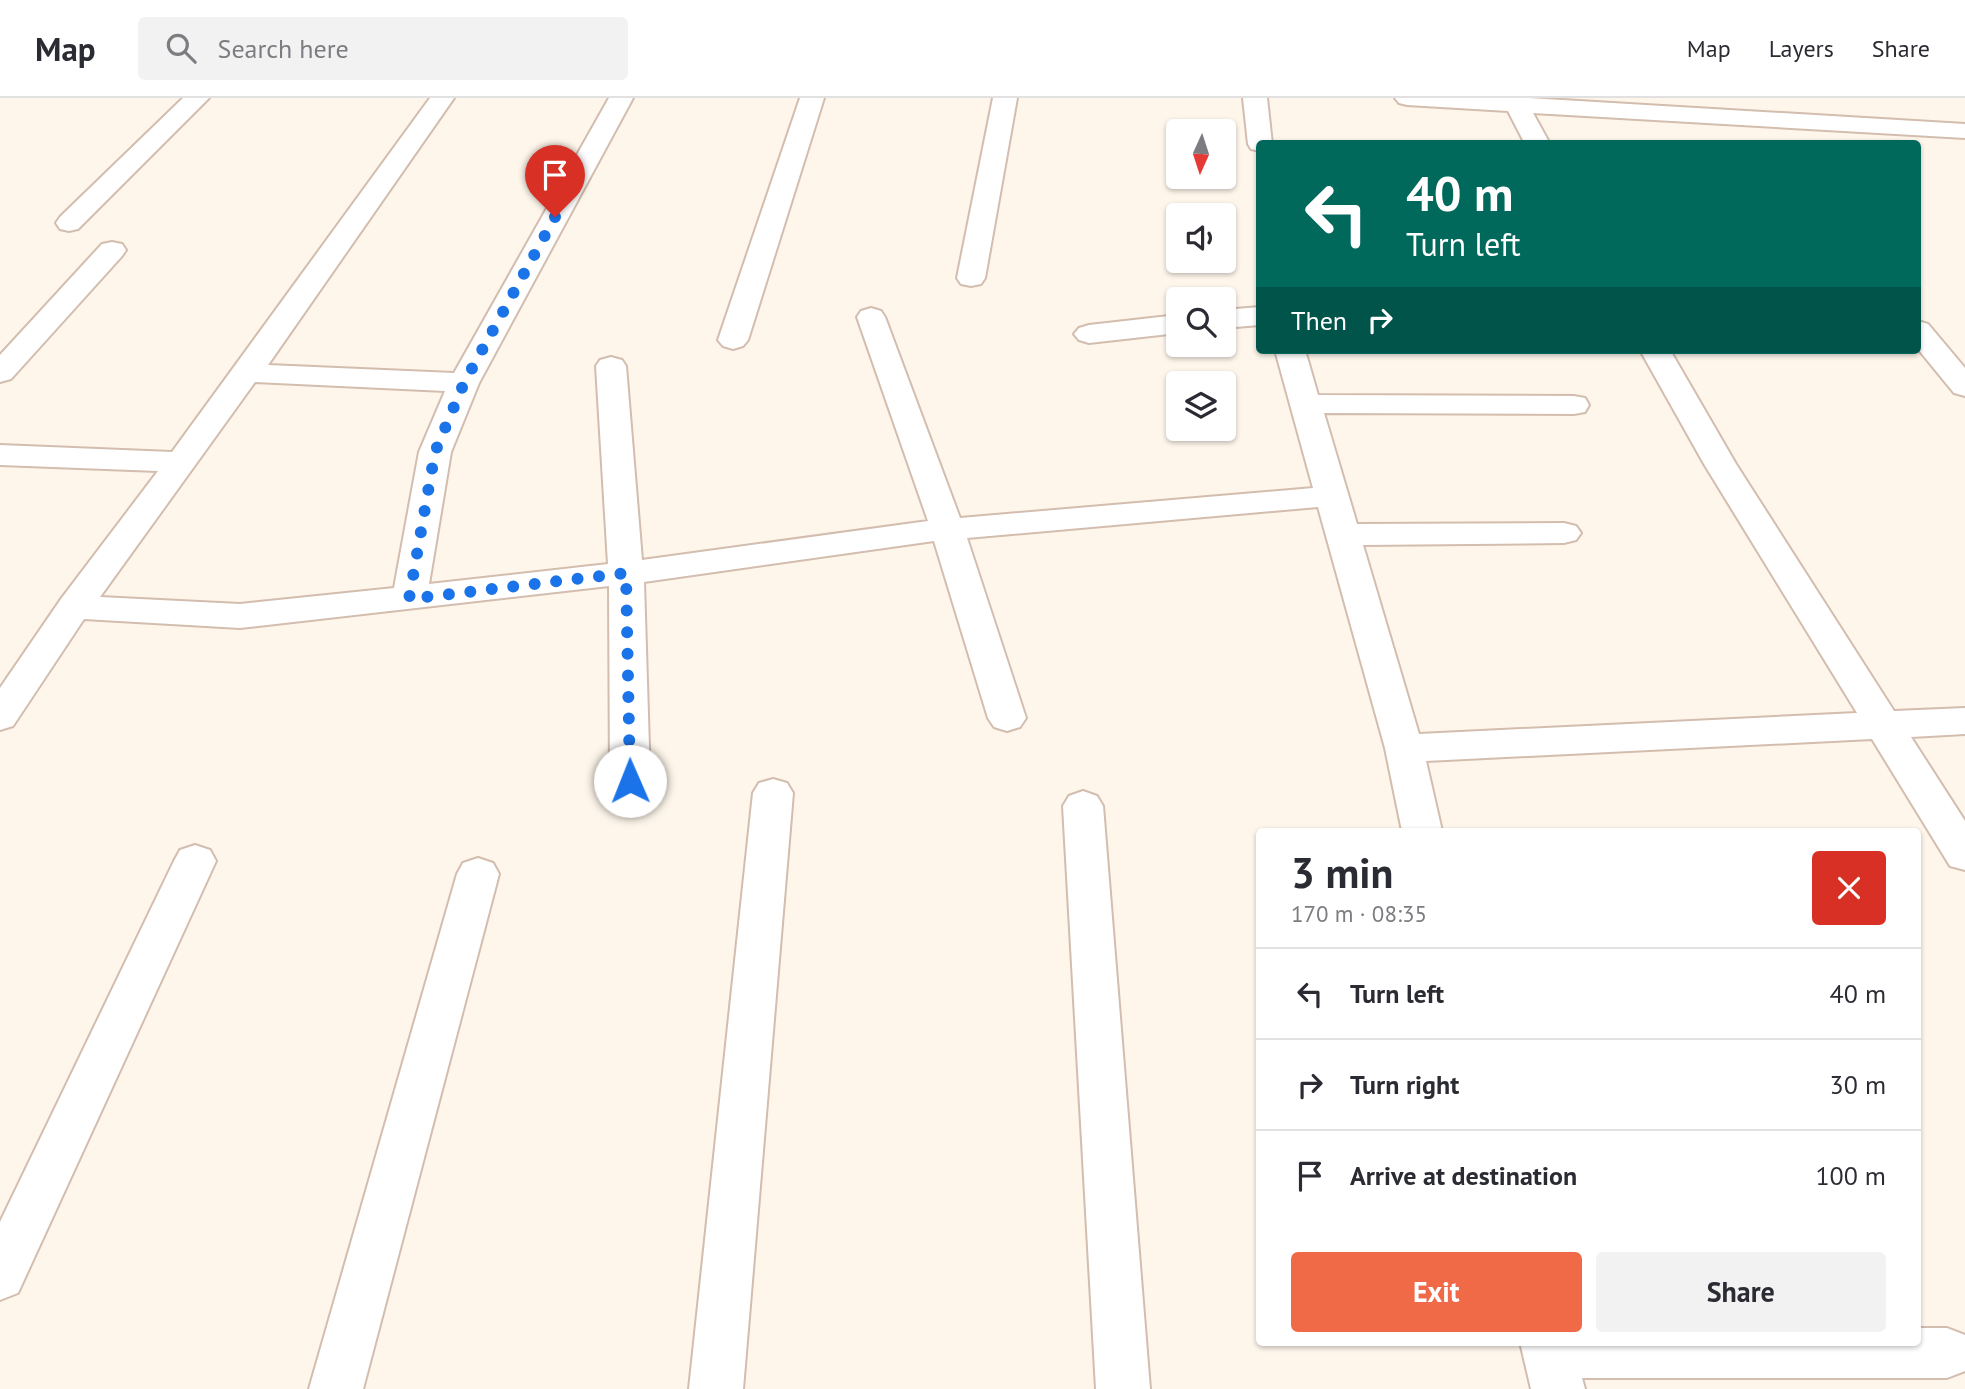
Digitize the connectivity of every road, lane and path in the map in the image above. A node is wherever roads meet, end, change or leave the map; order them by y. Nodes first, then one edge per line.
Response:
1 (198, 98) edge
2 (442, 98) edge
3 (621, 98) edge
4 (812, 98) edge
5 (1004, 98) edge
6 (1255, 98) edge
7 (1407, 98) edge
8 (1516, 104) junction
9 (1736, 108) edge
10 (1965, 131) edge
11 (1260, 140) edge
12 (1536, 140) edge
13 (1759, 140) edge
14 (69, 223) dead end
15 (112, 250) dead end
16 (971, 278) dead end
17 (1256, 316) edge
18 (870, 317) dead end
19 (1236, 318) edge
20 (1166, 325) edge
21 (1089, 334) dead end
22 (1921, 334) edge
23 (733, 340) dead end
24 (1291, 354) edge
25 (1657, 354) edge
26 (611, 366) dead end
27 (0, 373) edge
28 (247, 373) junction
29 (464, 383) junction
30 (1965, 387) edge
31 (1306, 404) junction
32 (1574, 405) dead end
33 (0, 455) edge
34 (179, 462) junction
35 (1333, 496) junction
36 (947, 529) junction
37 (1564, 533) dead end
38 (1344, 535) junction
39 (626, 573) junction
40 (409, 599) junction
41 (74, 607) junction
42 (0, 717) edge
43 (1007, 718) dead end
44 (1965, 721) edge
45 (1885, 726) junction
46 (1404, 748) junction
47 (630, 781) dead end
48 (773, 793) dead end
49 (1083, 806) dead end
50 (1421, 828) edge
51 (1965, 855) edge
52 (195, 861) dead end
53 (478, 874) dead end
54 (0, 1276) edge
55 (1947, 1353) dead end
56 (1551, 1361) edge
57 (336, 1389) edge
58 (716, 1389) edge
59 (1123, 1389) edge

1 - 14 street
2 - 28 street
3 - 29 street
4 - 23 street
5 - 16 street
6 - 11 street
7 - 8 street
8 - 9 street
8 - 12 street
9 - 10 street
9 - 13 street
15 - 27 street
17 - 19 street
18 - 36 street
20 - 21 street
22 - 30 street
24 - 31 street
25 - 45 street
26 - 39 street
28 - 29 street
28 - 34 street
29 - 40 street
31 - 32 street
31 - 35 street
33 - 34 street
34 - 41 street
35 - 36 street
35 - 38 street
36 - 39 street
36 - 43 street
37 - 38 street
38 - 46 street
39 - 40 street
39 - 47 street
40 - 41 street
41 - 42 street
44 - 45 street
45 - 46 street
45 - 51 street
46 - 50 street
48 - 58 street
49 - 59 street
52 - 54 street
53 - 57 street
55 - 56 street

